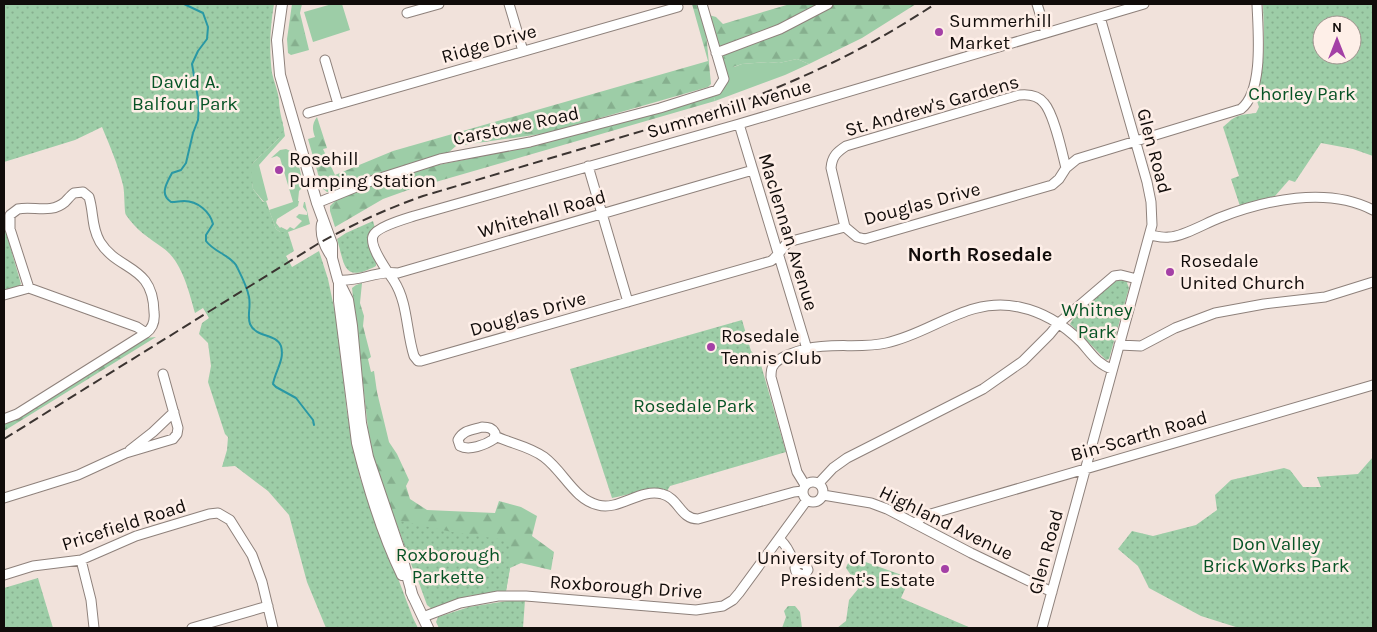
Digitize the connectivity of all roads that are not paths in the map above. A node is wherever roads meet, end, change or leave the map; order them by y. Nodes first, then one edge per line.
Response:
1 (282, 4) edge
2 (439, 4) edge
3 (509, 4) edge
4 (702, 4) edge
5 (828, 4) edge
6 (1037, 4) edge
7 (1144, 4) edge
8 (1257, 4) edge
9 (1128, 6) edge
10 (678, 7) dead end
11 (407, 13) dead end
12 (1100, 18) junction
13 (1046, 33) junction
14 (523, 51) junction
15 (716, 53) junction
16 (325, 60) dead end
17 (338, 104) junction
18 (308, 113) dead end
19 (739, 124) junction
20 (1136, 141) junction
21 (588, 166) junction
22 (1066, 168) junction
23 (753, 170) junction
24 (317, 203) junction
25 (1373, 210) edge
26 (602, 214) junction
27 (845, 227) junction
28 (1150, 235) junction
29 (779, 255) junction
30 (386, 271) junction
31 (1137, 279) junction
32 (338, 280) junction
33 (1373, 282) edge
34 (29, 288) junction
35 (4, 295) edge
36 (628, 302) junction
37 (1059, 323) junction
38 (146, 333) junction
39 (1119, 345) junction
40 (806, 348) junction
41 (1112, 368) junction
42 (162, 374) dead end
43 (1373, 379) edge
44 (1373, 385) edge
45 (1364, 388) junction
46 (174, 412) junction
47 (4, 419) edge
48 (495, 436) dead end
49 (126, 453) junction
50 (1086, 468) junction
51 (819, 483) junction
52 (805, 492) junction
53 (823, 495) junction
54 (4, 498) edge
55 (915, 523) junction
56 (779, 539) junction
57 (81, 560) junction
58 (797, 564) dead end
59 (4, 575) edge
60 (1052, 592) junction
61 (268, 606) junction
62 (427, 624) edge
63 (94, 628) edge
64 (192, 628) edge
65 (273, 628) edge
66 (1042, 628) edge

1 - 24 main road
2 - 11 street
3 - 14 street
4 - 15 street
5 - 15 street
6 - 13 street
7 - 9 street
8 - 20 street, Douglas Drive
9 - 12 street
10 - 14 street, Ridge Drive
12 - 13 street, Summerhill Avenue
12 - 20 street, Glen Road
13 - 19 street, Summerhill Avenue
14 - 17 street, Ridge Drive
15 - 24 street, Carstowe Road
16 - 17 street
17 - 18 street, Ridge Drive
19 - 21 street, Summerhill Avenue
19 - 23 street, Maclennan Avenue
20 - 22 street, Douglas Drive
20 - 28 street, Glen Road
21 - 26 street
21 - 30 street, Summerhill Avenue
22 - 27 street, Douglas Drive
22 - 27 street, St. Andrew's Gardens
23 - 26 street, Whitehall Road
23 - 29 street, Maclennan Avenue
24 - 32 main road
25 - 28 street
26 - 30 street, Whitehall Road
26 - 36 street
27 - 29 street, Douglas Drive
28 - 31 street, Glen Road
29 - 36 street, Douglas Drive
29 - 40 street, Maclennan Avenue
30 - 32 street, Whitehall Road
30 - 36 street, Douglas Drive
31 - 37 street
31 - 39 street, Glen Road
32 - 62 main road
33 - 39 street
34 - 35 street
34 - 38 street
34 - 38 street
37 - 40 street
37 - 41 street
37 - 51 street
38 - 47 street
39 - 41 street, Glen Road
40 - 52 street
41 - 50 street, Glen Road
42 - 46 street
43 - 45 street
44 - 45 street, Bin-Scarth Road
45 - 50 street, Bin-Scarth Road
46 - 49 street
46 - 49 street
48 - 52 street
49 - 54 street
50 - 55 street, Bin-Scarth Road
50 - 60 street, Glen Road
51 - 52 street
51 - 53 street
52 - 53 street
52 - 56 street, Roxborough Drive
53 - 55 street, Highland Avenue
55 - 60 street, Highland Avenue
56 - 58 street
56 - 62 street, Roxborough Drive
57 - 59 street, Pricefield Road
57 - 61 street, Pricefield Road
57 - 63 street
60 - 66 street, Glen Road
61 - 64 street
61 - 65 street

